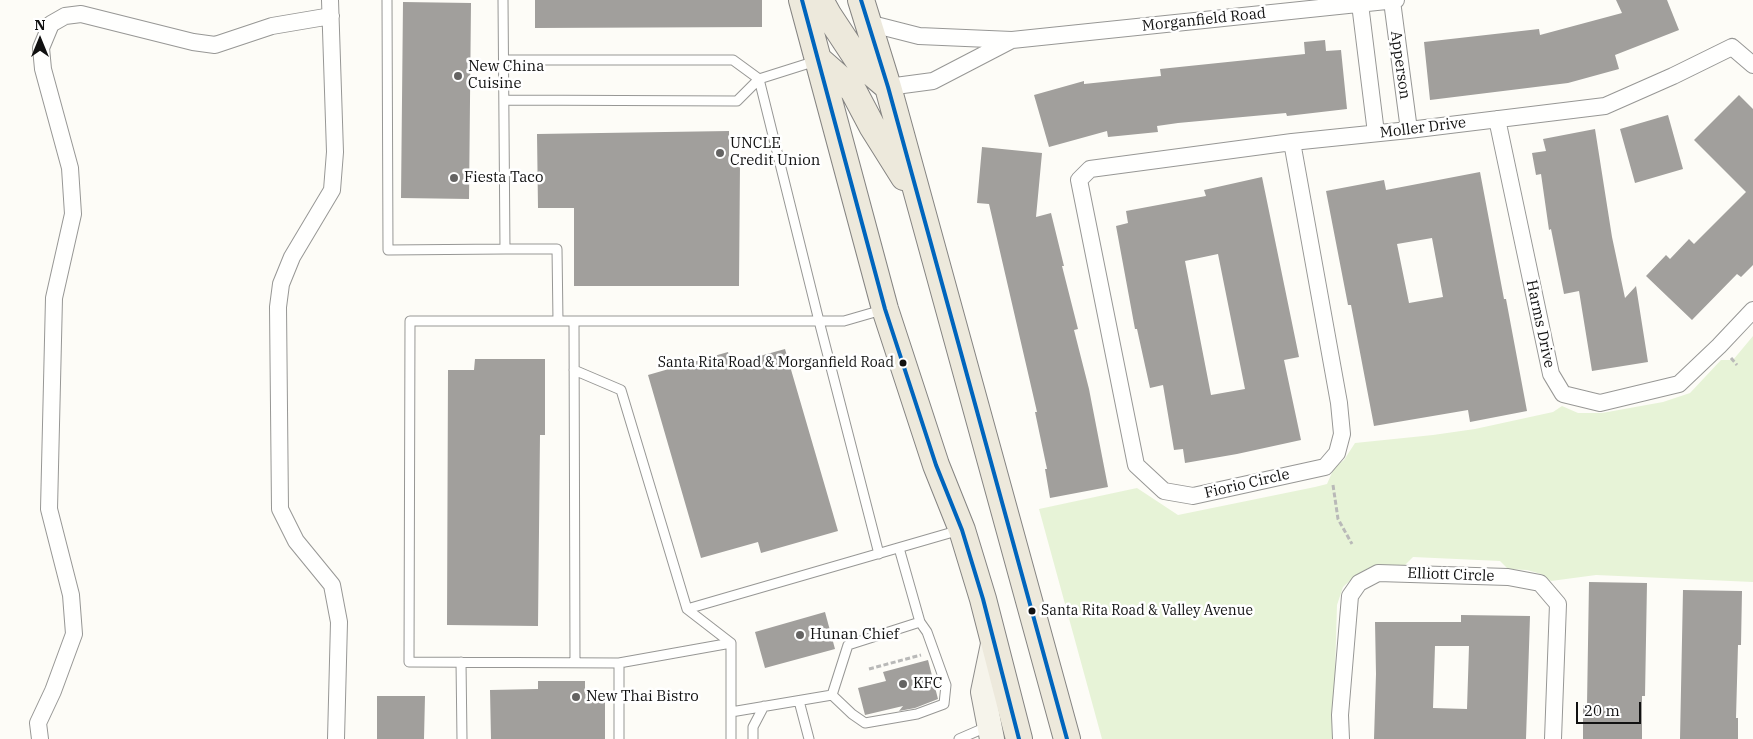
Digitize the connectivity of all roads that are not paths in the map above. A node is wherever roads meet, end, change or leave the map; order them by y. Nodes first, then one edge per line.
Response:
1 (387, 0) edge
2 (503, 0) edge
3 (802, 0) edge
4 (820, 0) edge
5 (1394, 0) edge
6 (1360, 4) junction
7 (331, 8) edge
8 (865, 12) edge
9 (1012, 40) junction
10 (504, 60) junction
11 (819, 60) junction
12 (1753, 65) edge
13 (759, 80) junction
14 (888, 87) junction
15 (504, 100) junction
16 (1496, 119) junction
17 (1409, 130) junction
18 (1376, 133) junction
19 (1292, 142) junction
20 (1079, 180) joint
21 (919, 201) junction
22 (505, 249) junction
23 (885, 309) junction
24 (1753, 310) edge
25 (558, 321) junction
26 (574, 321) junction
27 (819, 322) junction
28 (574, 370) junction
29 (962, 530) junction
30 (900, 548) junction
31 (879, 554) junction
32 (687, 609) junction
33 (920, 622) junction
34 (731, 643) junction
35 (993, 644) junction
36 (461, 662) junction
37 (575, 663) junction
38 (619, 663) junction
39 (832, 695) junction
40 (799, 701) junction
41 (764, 706) junction
42 (731, 712) junction
43 (990, 733) edge
44 (40, 739) edge
45 (336, 739) edge
46 (462, 739) edge
47 (619, 739) edge
48 (732, 739) edge
49 (753, 739) edge
50 (809, 739) edge
51 (959, 739) edge
52 (1019, 739) edge
53 (1067, 739) edge
54 (1341, 739) edge
55 (1554, 739) edge

1 - 22 lane
2 - 10 lane
3 - 11 main road
4 - 14 main road
5 - 6 street, Morganfield Road
5 - 17 street, Apperson
6 - 9 street, Morganfield Road
6 - 18 street
7 - 44 street
7 - 45 street
8 - 9 street, Morganfield Road
8 - 14 main road
9 - 14 street, Morganfield Road
10 - 13 lane
10 - 15 lane
11 - 13 lane
11 - 21 main road
11 - 23 main road
12 - 16 street, Moller Drive
13 - 15 lane
13 - 27 lane
14 - 21 main road
15 - 22 lane
16 - 17 street, Moller Drive
16 - 24 street, Harms Drive
17 - 18 street, Moller Drive
18 - 19 street, Moller Drive
19 - 20 street, Moller Drive
19 - 20 street, Fiorio Circle
21 - 53 main road
22 - 25 lane
23 - 27 lane
23 - 29 main road
25 - 26 lane
25 - 36 lane
26 - 27 lane
26 - 28 lane
27 - 31 lane
28 - 32 lane
28 - 37 lane
29 - 30 lane
29 - 35 main road
30 - 31 lane
30 - 33 lane
31 - 32 lane
32 - 34 lane
33 - 39 lane
33 - 39 lane
34 - 38 lane
34 - 42 lane
35 - 43 main road
35 - 52 main road
36 - 37 lane
36 - 46 lane
37 - 38 lane
38 - 47 lane
39 - 40 lane
40 - 41 lane
40 - 50 lane
41 - 42 lane
41 - 49 lane
42 - 48 lane
43 - 51 lane
54 - 55 street, Elliott Circle

